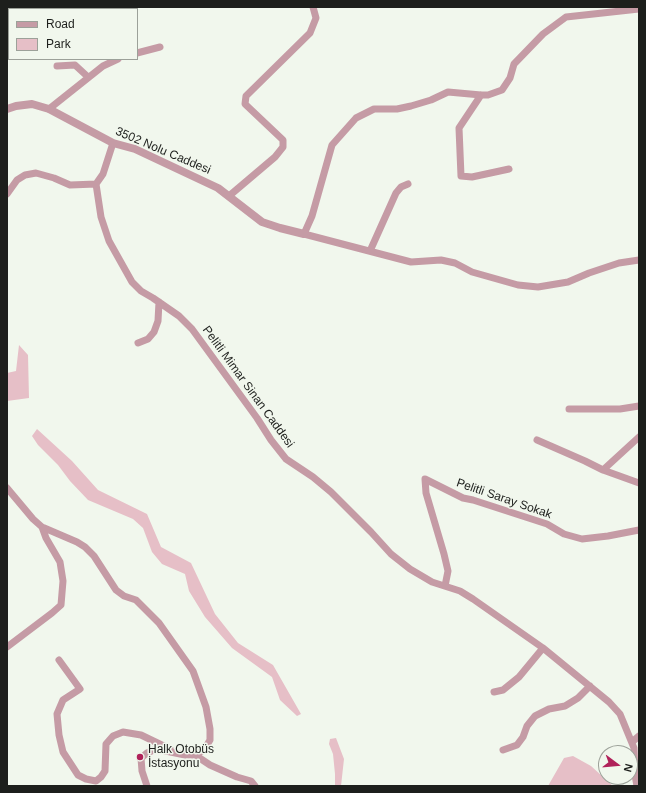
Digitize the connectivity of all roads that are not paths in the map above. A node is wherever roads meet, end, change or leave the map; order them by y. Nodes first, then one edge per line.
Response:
1 (313, 7) edge
2 (639, 10) edge
3 (160, 47) dead end
4 (138, 53) edge
5 (116, 60) edge
6 (57, 66) dead end
7 (88, 78) junction
8 (481, 95) junction
9 (7, 109) edge
10 (49, 109) junction
11 (113, 143) junction
12 (509, 169) dead end
13 (96, 184) junction
14 (408, 184) dead end
15 (7, 194) edge
16 (229, 196) junction
17 (304, 234) junction
18 (370, 251) junction
19 (639, 260) edge
20 (159, 302) junction
21 (138, 343) dead end
22 (639, 406) edge
23 (569, 409) dead end
24 (639, 437) edge
25 (537, 440) dead end
26 (603, 470) junction
27 (639, 484) edge
28 (7, 488) edge
29 (42, 527) junction
30 (639, 530) edge
31 (445, 586) junction
32 (7, 647) edge
33 (543, 648) junction
34 (59, 660) dead end
35 (590, 686) junction
36 (494, 692) dead end
37 (639, 736) edge
38 (632, 742) junction
39 (633, 745) edge
40 (503, 750) dead end
41 (183, 755) junction
42 (195, 755) junction
43 (147, 786) edge
44 (255, 786) edge

1 - 16 street
2 - 8 street
3 - 4 street
5 - 7 street
6 - 7 street
7 - 10 street
8 - 12 street
8 - 17 street
9 - 10 street, 3502 Nolu Caddesi
10 - 11 street, 3502 Nolu Caddesi
11 - 13 street
11 - 16 street, 3502 Nolu Caddesi
13 - 15 street
13 - 20 street, Pelitli Mimar Sinan Caddesi
14 - 18 street
16 - 17 street, 3502 Nolu Caddesi
17 - 18 street
18 - 19 street
20 - 21 street
20 - 31 street, Pelitli Mimar Sinan Caddesi
22 - 23 street
24 - 26 street
25 - 26 street
26 - 27 street
28 - 29 street
29 - 32 street
29 - 42 street
30 - 31 street, Pelitli Saray Sokak
31 - 33 street, Pelitli Mimar Sinan Caddesi
33 - 35 street, Pelitli Mimar Sinan Caddesi
33 - 36 street
34 - 41 street
35 - 38 street, Pelitli Mimar Sinan Caddesi
35 - 40 street
37 - 38 street
38 - 39 street, Pelitli Mimar Sinan Caddesi
41 - 42 street
41 - 43 street
42 - 44 street

